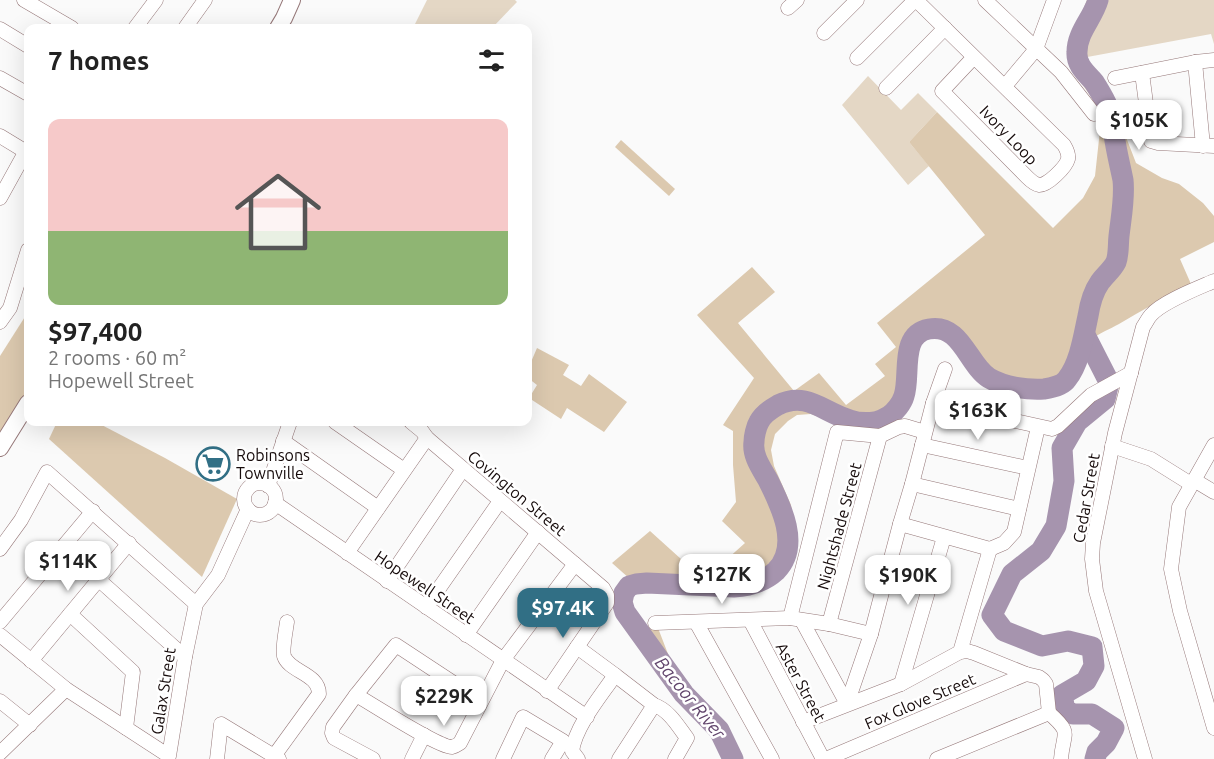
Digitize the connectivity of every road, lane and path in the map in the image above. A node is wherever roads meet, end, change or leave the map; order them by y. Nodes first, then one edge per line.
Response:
1 (24, 0) edge
2 (156, 0) edge
3 (205, 0) edge
4 (292, 0) edge
5 (857, 0) edge
6 (915, 0) edge
7 (985, 0) edge
8 (1054, 0) edge
9 (65, 24) edge
10 (138, 24) edge
11 (188, 24) edge
12 (280, 24) edge
13 (945, 28) junction
14 (0, 29) edge
15 (824, 33) dead end
16 (24, 44) edge
17 (1036, 49) junction
18 (974, 57) junction
19 (856, 58) dead end
20 (1214, 60) edge
21 (1195, 62) junction
22 (1142, 73) junction
23 (0, 78) edge
24 (1116, 78) dead end
25 (1005, 86) junction
26 (886, 88) dead end
27 (24, 92) edge
28 (1094, 114) dead end
29 (0, 136) edge
30 (1208, 146) edge
31 (24, 150) edge
32 (24, 157) edge
33 (0, 198) edge
34 (24, 260) edge
35 (1214, 281) edge
36 (5, 305) edge
37 (0, 322) edge
38 (945, 369) dead end
39 (1126, 376) junction
40 (933, 403) junction
41 (24, 409) edge
42 (289, 426) edge
43 (341, 426) edge
44 (416, 426) edge
45 (1038, 427) junction
46 (880, 436) junction
47 (427, 438) junction
48 (924, 438) junction
49 (283, 441) junction
50 (1214, 445) edge
51 (1112, 446) junction
52 (0, 448) edge
53 (1028, 468) junction
54 (463, 469) junction
55 (404, 470) junction
56 (1193, 482) junction
57 (912, 484) junction
58 (268, 486) junction
59 (1214, 492) edge
60 (501, 501) junction
61 (275, 503) junction
62 (378, 508) junction
63 (248, 509) junction
64 (1019, 509) junction
65 (93, 511) junction
66 (900, 525) junction
67 (538, 532) junction
68 (945, 537) junction
69 (129, 543) junction
70 (0, 549) edge
71 (990, 549) junction
72 (347, 553) junction
73 (575, 564) junction
74 (99, 579) junction
75 (387, 580) junction
76 (196, 604) junction
77 (426, 607) junction
78 (70, 614) junction
79 (750, 620) junction
80 (796, 620) junction
81 (0, 622) edge
82 (287, 622) dead end
83 (696, 622) junction
84 (655, 623) dead end
85 (829, 624) junction
86 (872, 634) junction
87 (0, 635) edge
88 (466, 635) junction
89 (577, 647) junction
90 (960, 652) junction
91 (185, 657) junction
92 (503, 660) junction
93 (31, 661) junction
94 (1026, 674) junction
95 (615, 675) junction
96 (902, 684) junction
97 (66, 689) junction
98 (547, 691) junction
99 (356, 695) junction
100 (0, 701) edge
101 (481, 701) junction
102 (654, 705) junction
103 (847, 705) junction
104 (1049, 713) junction
105 (587, 717) junction
106 (803, 722) junction
107 (30, 724) junction
108 (126, 728) junction
109 (1214, 728) edge
110 (424, 735) junction
111 (0, 753) edge
112 (170, 758) edge
113 (277, 758) edge
114 (1058, 758) edge
115 (217, 759) edge
116 (373, 759) edge
117 (412, 759) edge
118 (503, 759) edge
119 (552, 759) edge
120 (579, 759) edge
121 (619, 759) edge
122 (675, 759) edge
123 (772, 759) edge
124 (824, 759) edge
125 (937, 759) edge
126 (1145, 759) edge

1 - 9 street
2 - 10 street
3 - 11 street
4 - 12 main road
5 - 15 street
6 - 13 street
6 - 19 street
7 - 17 street
8 - 17 street
13 - 18 street
13 - 26 street
14 - 16 street
17 - 25 street
17 - 28 street
18 - 25 street
18 - 25 street, Ivory Loop
20 - 21 street
21 - 22 street
21 - 30 street
22 - 24 street
22 - 30 street
23 - 27 street
29 - 31 street
32 - 33 street
34 - 36 street
35 - 39 street, Cedar Street
36 - 37 street
38 - 40 street
39 - 45 street
39 - 51 street, Cedar Street
40 - 45 street
40 - 48 street
41 - 52 main road
42 - 49 street
43 - 55 street
44 - 47 street, Covington Street
45 - 53 street
46 - 48 street
46 - 80 street
46 - 85 street, Nightshade Street
47 - 54 street, Covington Street
47 - 55 street
48 - 53 street
48 - 57 street
49 - 58 street
49 - 62 street
50 - 56 street
51 - 56 street
51 - 126 street, Cedar Street
53 - 64 street
54 - 60 street, Covington Street
54 - 75 street
55 - 62 street
56 - 59 street
56 - 109 street
57 - 64 street
57 - 66 street
58 - 61 street
58 - 63 street
60 - 67 street, Covington Street
60 - 77 street
61 - 63 street
61 - 72 street, Hopewell Street
62 - 72 street
63 - 76 street, Galax Street
64 - 71 street
65 - 69 street
65 - 70 street
65 - 81 street
66 - 68 street
66 - 86 street
67 - 73 street, Covington Street
67 - 88 street
68 - 71 street
68 - 96 street
69 - 74 street
69 - 76 street
71 - 90 street
72 - 75 street, Hopewell Street
73 - 89 street, Covington Street
73 - 92 street
74 - 78 street
74 - 91 street
75 - 77 street, Hopewell Street
76 - 91 street, Galax Street
77 - 88 street, Hopewell Street
78 - 93 street
78 - 108 street
79 - 80 street
79 - 83 street
79 - 106 street, Aster Street
80 - 85 street
80 - 103 street
82 - 113 street
83 - 84 street
83 - 123 street
85 - 86 street
86 - 103 street
87 - 93 street, Galax Street
88 - 92 street, Hopewell Street
89 - 95 street
89 - 98 street
90 - 94 street
90 - 96 street
91 - 112 street, Galax Street
92 - 98 street, Hopewell Street
92 - 101 street
93 - 97 street, Galax Street
94 - 104 street
94 - 124 street, Fox Glove Street
95 - 102 street
95 - 105 street
96 - 103 street
97 - 107 street
97 - 108 street, Galax Street
98 - 105 street, Hopewell Street
99 - 101 street
99 - 110 street
99 - 116 street
100 - 107 street
101 - 110 street
102 - 121 street
102 - 122 street
103 - 106 street
104 - 114 street
104 - 125 street
105 - 120 street
106 - 124 street, Aster Street
107 - 111 street
108 - 112 street, Galax Street
110 - 117 street
113 - 115 street
118 - 119 street

